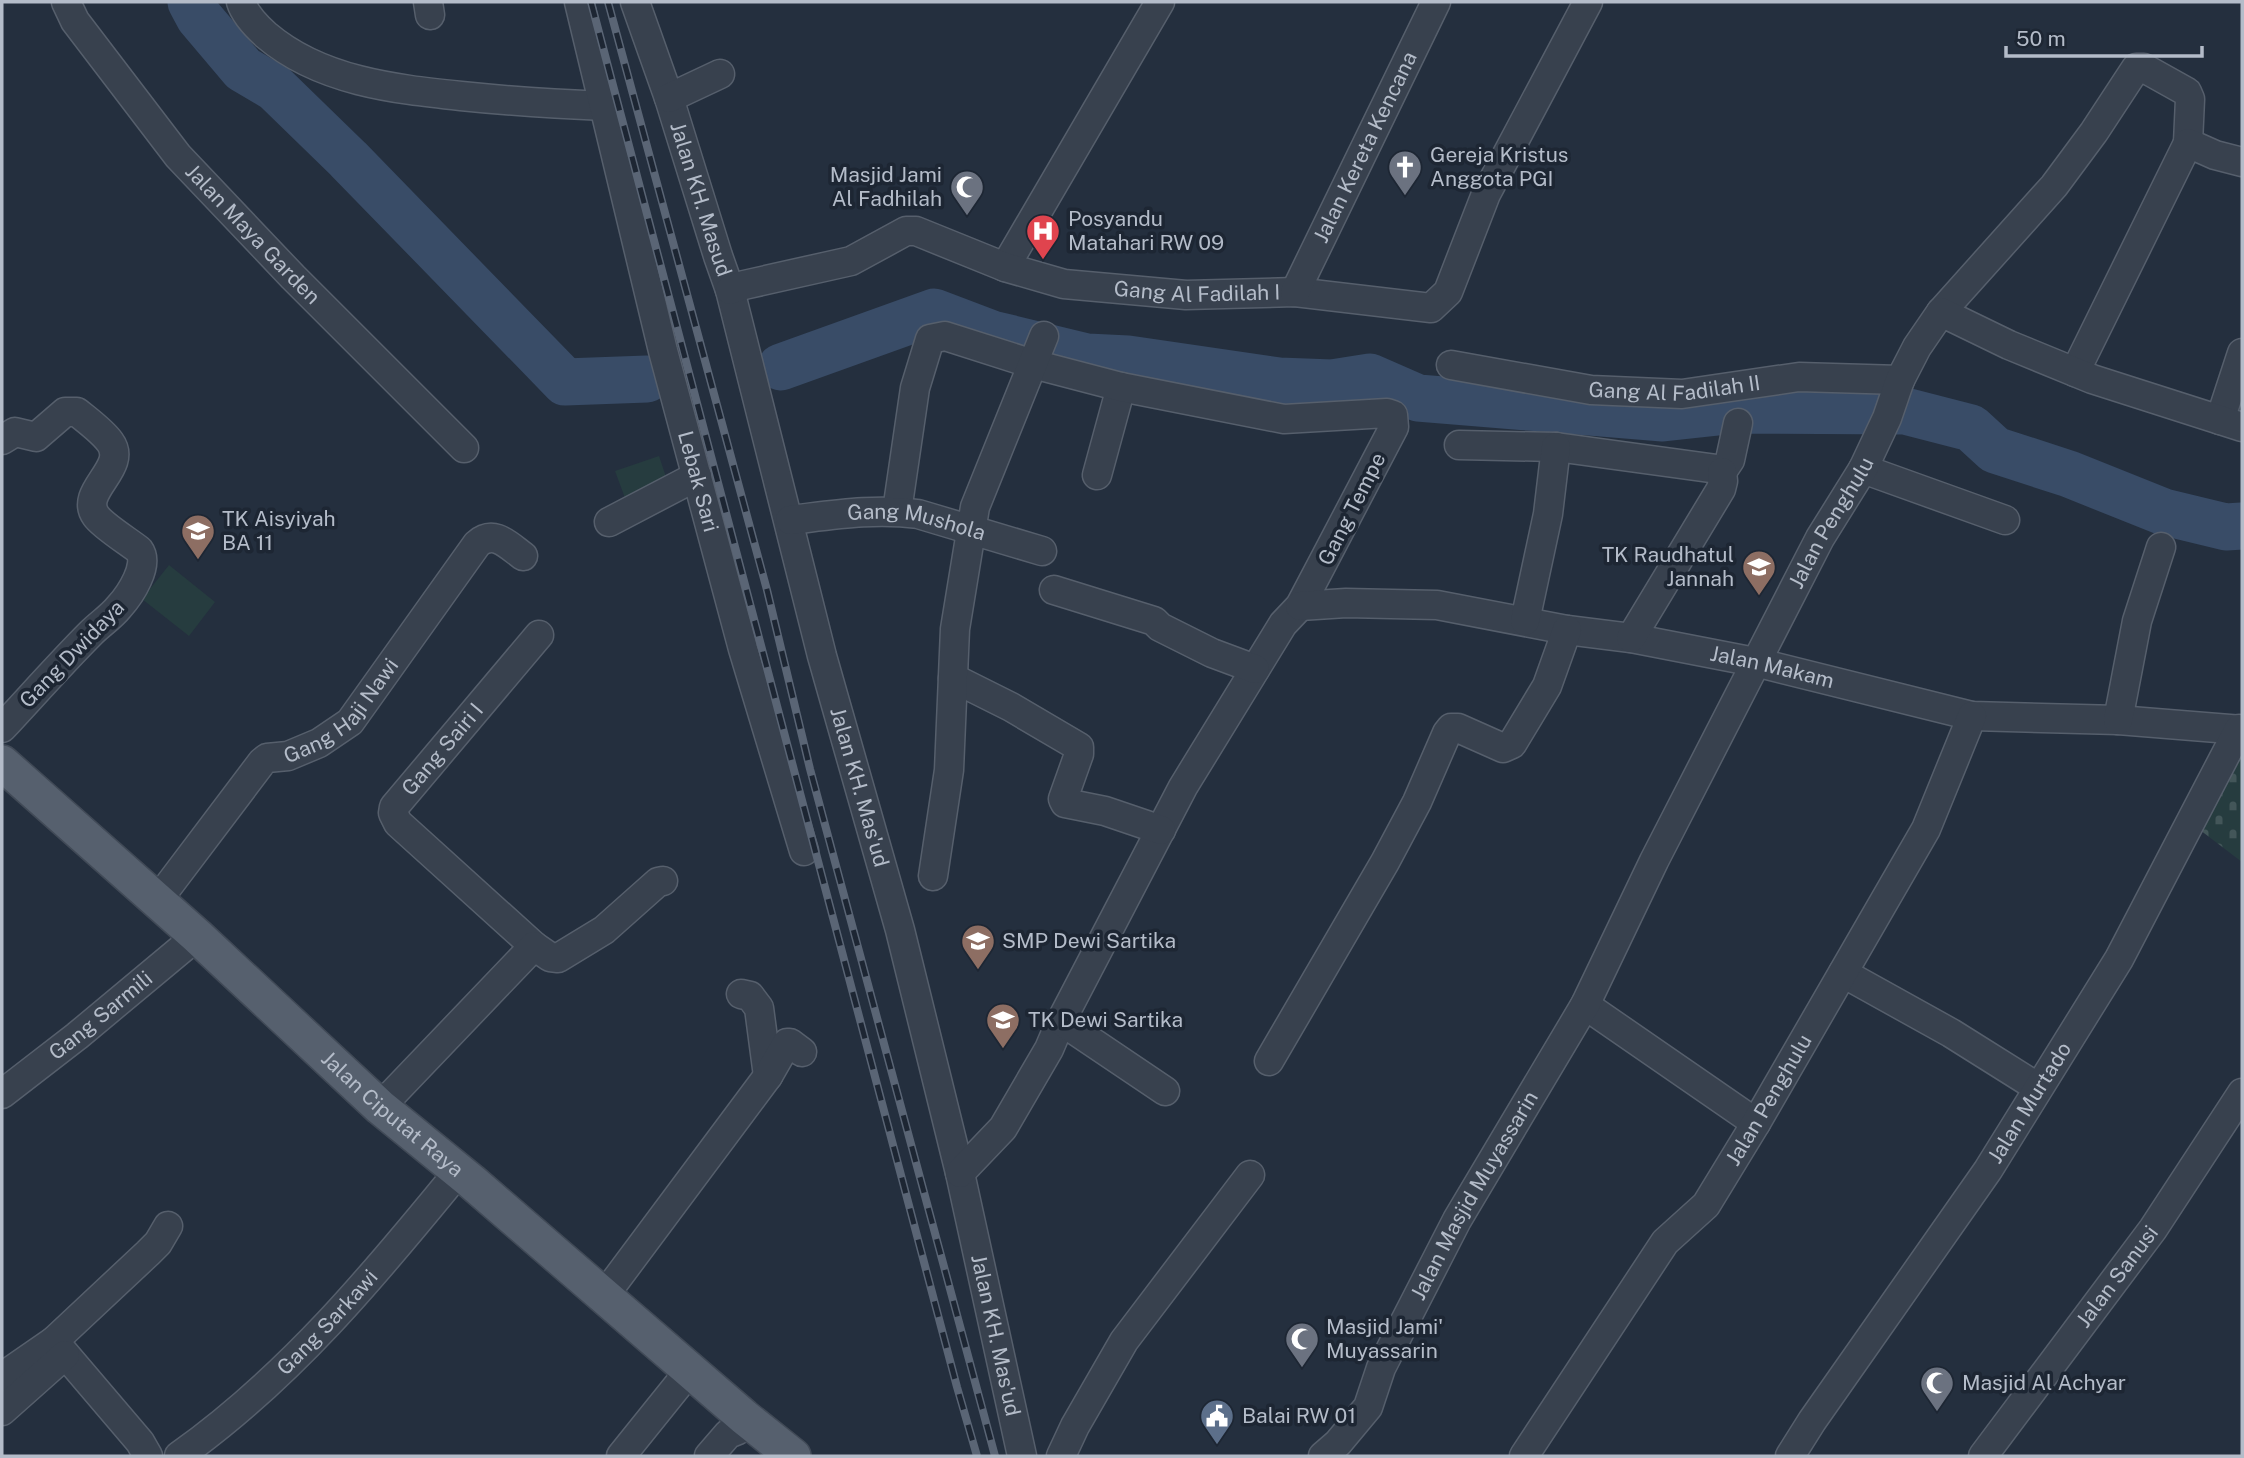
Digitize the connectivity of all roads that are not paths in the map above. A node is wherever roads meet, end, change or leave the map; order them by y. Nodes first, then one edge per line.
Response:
1 (66, 2) edge
2 (241, 2) edge
3 (579, 2) edge
4 (635, 2) edge
5 (1160, 2) edge
6 (1436, 2) edge
7 (1588, 2) edge
8 (720, 74) dead end
9 (669, 98) junction
10 (605, 106) junction
11 (2188, 143) junction
12 (2242, 162) edge
13 (1005, 267) junction
14 (730, 290) junction
15 (1295, 292) junction
16 (1941, 312) junction
17 (1039, 351) junction
18 (2242, 354) edge
19 (1451, 365) dead end
20 (2075, 372) junction
21 (1900, 380) junction
22 (1121, 387) junction
23 (757, 400) joint
24 (1738, 423) dead end
25 (2231, 424) edge
26 (2, 440) edge
27 (1458, 445) dead end
28 (1556, 447) junction
29 (464, 449) dead end
30 (1863, 470) junction
31 (1722, 472) junction
32 (1097, 475) dead end
33 (697, 476) junction
34 (897, 511) junction
35 (790, 520) junction
36 (2005, 520) dead end
37 (609, 522) dead end
38 (971, 530) junction
39 (2161, 547) dead end
40 (1042, 551) dead end
41 (523, 556) dead end
42 (1054, 590) dead end
43 (1300, 607) junction
44 (1525, 621) junction
45 (1566, 630) junction
46 (540, 635) dead end
47 (1631, 638) junction
48 (1755, 662) junction
49 (1255, 669) junction
50 (953, 678) junction
51 (1972, 716) junction
52 (2118, 720) junction
53 (2, 728) edge
54 (2241, 730) edge
55 (8, 778) edge
56 (1161, 830) junction
57 (804, 851) dead end
58 (933, 876) dead end
59 (663, 881) dead end
60 (157, 901) junction
61 (197, 936) junction
62 (534, 946) junction
63 (1843, 973) junction
64 (741, 994) dead end
65 (1585, 1005) junction
66 (1061, 1021) junction
67 (802, 1052) dead end
68 (1269, 1061) dead end
69 (768, 1076) junction
70 (2037, 1087) junction
71 (1165, 1091) dead end
72 (2242, 1093) edge
73 (2, 1094) edge
74 (380, 1107) junction
75 (1756, 1123) junction
76 (459, 1171) junction
77 (960, 1173) junction
78 (1250, 1175) dead end
79 (169, 1226) dead end
80 (604, 1296) junction
81 (60, 1348) junction
82 (691, 1369) junction
83 (2, 1377) edge
84 (2, 1411) edge
85 (741, 1423) junction
86 (1536, 1452) edge
87 (148, 1456) edge
88 (179, 1456) edge
89 (621, 1456) edge
90 (709, 1456) edge
91 (762, 1456) edge
92 (793, 1456) edge
93 (1022, 1456) edge
94 (1061, 1456) edge
95 (1323, 1456) edge
96 (1790, 1456) edge
97 (1983, 1456) edge

1 - 29 street, Jalan Maya Garden
2 - 10 street
3 - 10 street, Lebak Sari
4 - 9 street, Jalan KH. Masud
5 - 13 street
6 - 15 street, Jalan Kereta Kencana
7 - 15 street, Gang Al Fadilah I
8 - 9 street
9 - 14 street, Jalan KH. Masud
10 - 33 street, Lebak Sari
11 - 12 street
11 - 16 street, Jalan Penghulu
11 - 20 street
13 - 14 street, Gang Al Fadilah I
13 - 15 street, Gang Al Fadilah I
14 - 23 street, Jalan KH. Masud
16 - 20 street
16 - 21 street, Jalan Penghulu
17 - 22 street
17 - 34 street
17 - 38 street
18 - 25 street
19 - 21 street, Gang Al Fadilah II
20 - 25 street
21 - 30 street, Jalan Penghulu
22 - 32 street
22 - 43 street, Gang Tempe
23 - 35 street, Jalan KH. Mas'ud
24 - 31 street
26 - 53 street, Gang Dwidaya
27 - 28 street
28 - 31 street
28 - 44 street
30 - 36 street
30 - 48 street, Jalan Penghulu
31 - 47 street
33 - 37 street
33 - 57 street, Lebak Sari
34 - 35 street, Gang Mushola
34 - 38 street, Gang Mushola
35 - 77 street, Jalan KH. Mas'ud
38 - 40 street, Gang Mushola
38 - 50 street
39 - 52 street
41 - 60 street, Gang Haji Nawi
42 - 49 street
43 - 44 street, Jalan Makam
43 - 49 street
44 - 45 street, Jalan Makam
45 - 47 street, Jalan Makam
45 - 68 street
46 - 62 street, Gang Sairi I
47 - 48 street, Jalan Makam
48 - 51 street, Jalan Makam
48 - 65 street, Jalan Masjid Muyassarin
49 - 56 street
50 - 56 street
50 - 58 street
51 - 52 street, Jalan Makam
51 - 63 street, Jalan Penghulu
52 - 54 street, Jalan Makam
54 - 70 street, Jalan Murtado
55 - 60 main road, Jalan Ciputat Raya
56 - 66 street
59 - 62 street, Gang Sairi I
60 - 61 main road, Jalan Ciputat Raya
61 - 73 street, Gang Sarmili
61 - 74 main road, Jalan Ciputat Raya
62 - 74 street
63 - 70 street
63 - 75 street, Jalan Penghulu
64 - 69 street
65 - 75 street
65 - 95 street, Jalan Masjid Muyassarin
66 - 71 street
66 - 77 street
67 - 69 street
69 - 80 street
70 - 96 street, Jalan Murtado
72 - 97 street, Jalan Sanusi
74 - 76 main road, Jalan Ciputat Raya
75 - 86 street, Jalan Penghulu
76 - 80 main road, Jalan Ciputat Raya
76 - 88 street, Gang Sarkawi
77 - 93 street, Jalan KH. Mas'ud
78 - 94 street
79 - 81 street
80 - 82 main road, Jalan Ciputat Raya
81 - 83 street
81 - 84 street
81 - 87 street
82 - 85 main road, Jalan Ciputat Raya
82 - 89 street
85 - 90 street
85 - 91 main road
85 - 92 main road, Jalan Ciputat Raya

